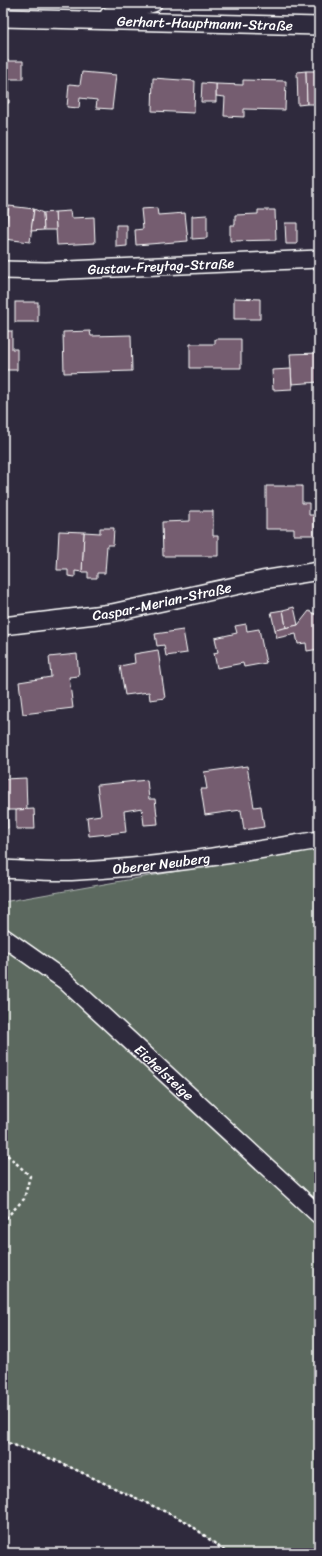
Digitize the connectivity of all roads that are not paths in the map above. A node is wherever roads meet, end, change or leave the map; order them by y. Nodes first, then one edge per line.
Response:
1 (153, 3) edge
2 (3, 18) edge
3 (92, 20) junction
4 (319, 26) edge
5 (319, 259) edge
6 (3, 270) edge
7 (319, 571) edge
8 (3, 626) edge
9 (319, 840) edge
10 (3, 869) edge
11 (3, 937) edge
12 (319, 1215) edge

1 - 3 street, Gerhart-Hauptmann-Straße
2 - 3 street, Gerhart-Hauptmann-Straße
3 - 4 street, Gerhart-Hauptmann-Straße
5 - 6 street, Gustav-Freytag-Straße
7 - 8 street, Caspar-Merian-Straße
9 - 10 street, Oberer Neuberg
11 - 12 street, Eichelsteige

